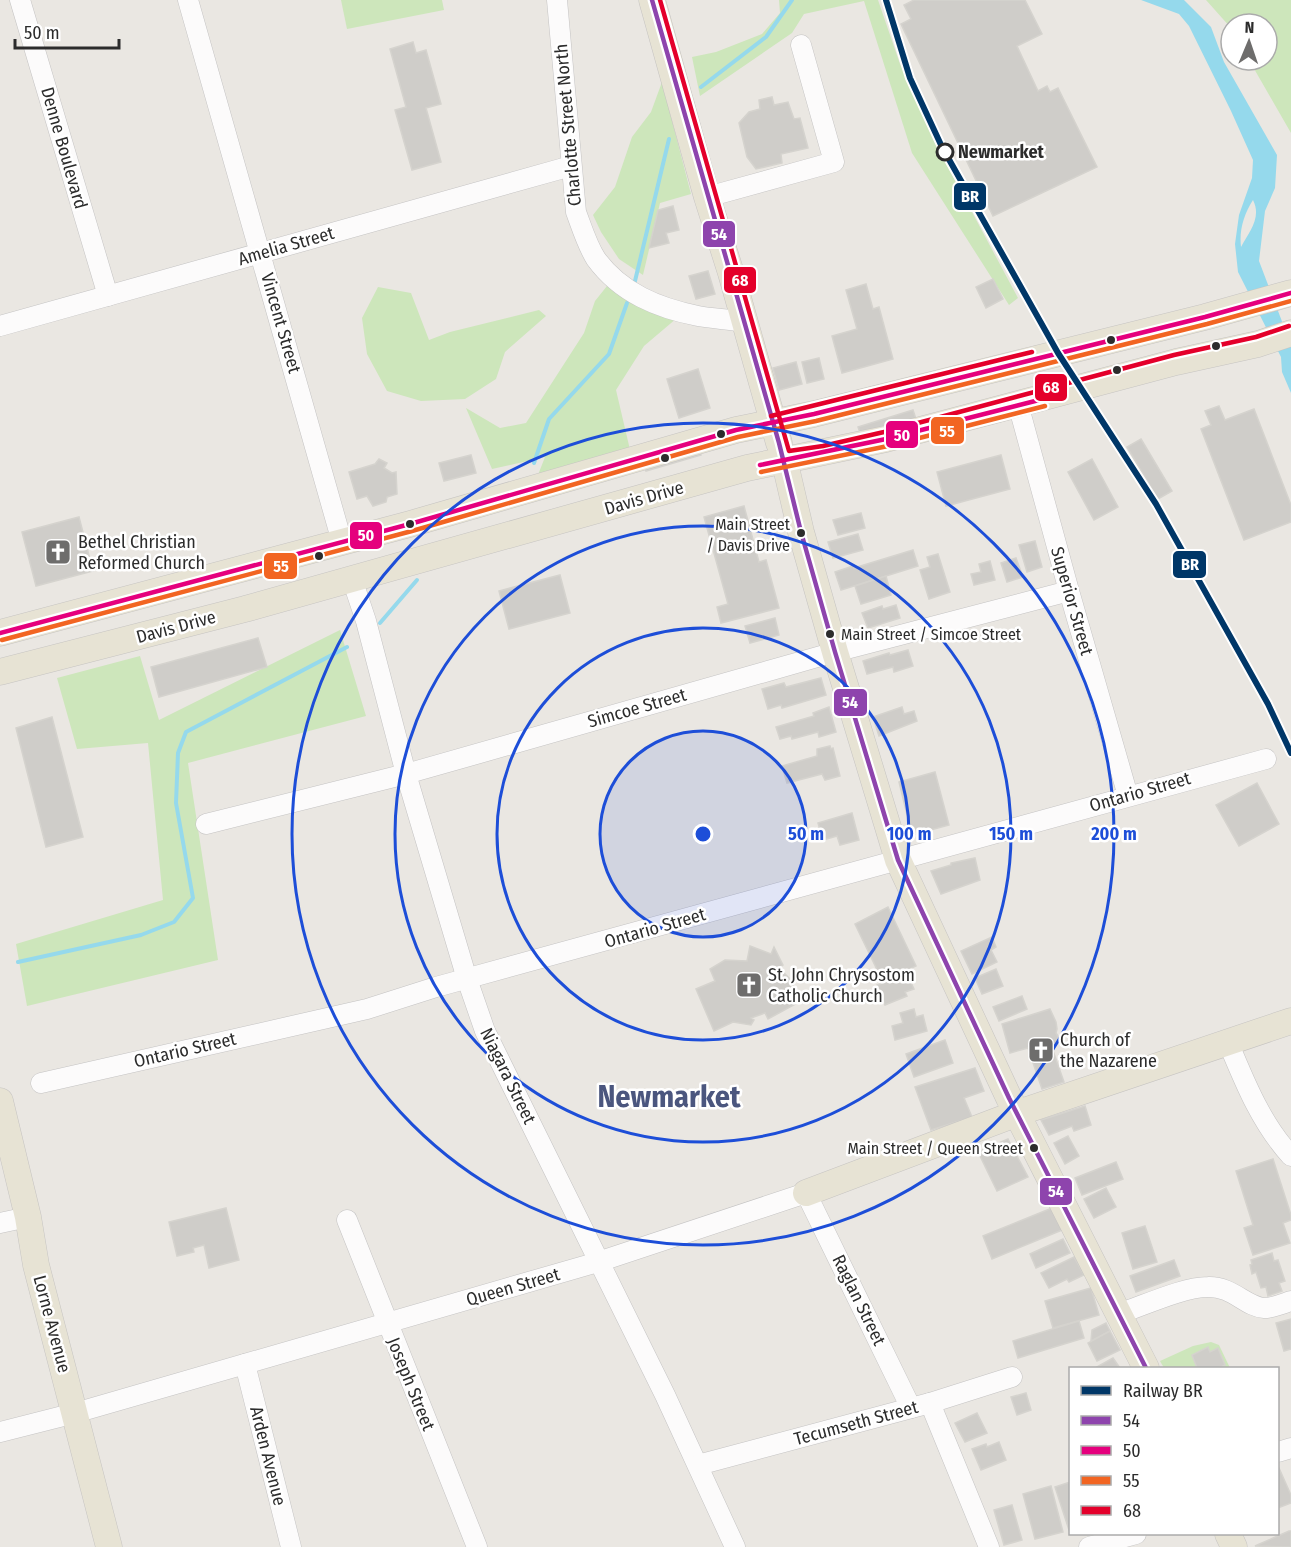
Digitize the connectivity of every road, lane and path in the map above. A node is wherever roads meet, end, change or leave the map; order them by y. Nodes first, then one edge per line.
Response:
1 (21, 0) edge
2 (188, 0) edge
3 (557, 0) edge
4 (652, 0) edge
5 (801, 45) dead end
6 (571, 166) junction
7 (707, 196) junction
8 (261, 253) junction
9 (1291, 293) edge
10 (108, 296) junction
11 (744, 322) junction
12 (0, 326) edge
13 (1291, 333) edge
14 (1018, 404) junction
15 (779, 442) junction
16 (342, 542) junction
17 (352, 579) junction
18 (1069, 591) junction
19 (0, 633) edge
20 (835, 652) junction
21 (0, 672) edge
22 (1266, 759) dead end
23 (406, 774) junction
24 (1128, 796) junction
25 (206, 824) dead end
26 (898, 860) junction
27 (467, 979) junction
28 (1291, 1021) edge
29 (1228, 1042) junction
30 (40, 1083) dead end
31 (0, 1101) edge
32 (1018, 1113) junction
33 (1291, 1156) edge
34 (806, 1192) junction
35 (28, 1217) junction
36 (347, 1220) dead end
37 (0, 1223) edge
38 (598, 1262) junction
39 (1291, 1301) edge
40 (1118, 1314) junction
41 (387, 1323) junction
42 (244, 1364) junction
43 (1145, 1367) edge
44 (1012, 1377) dead end
45 (921, 1406) junction
46 (75, 1413) junction
47 (0, 1432) edge
48 (698, 1465) junction
49 (1129, 1535) edge
50 (109, 1547) edge
51 (291, 1547) edge
52 (477, 1547) edge
53 (735, 1547) edge
54 (989, 1547) edge
55 (1089, 1547) edge

1 - 10 street, Denne Boulevard
2 - 8 street, Vincent Street
3 - 6 street, Charlotte Street North
4 - 7 main road
5 - 7 street
6 - 8 street, Amelia Street
6 - 11 street, Charlotte Street North
7 - 11 main road
8 - 10 street, Amelia Street
8 - 16 street, Vincent Street
9 - 15 main road, Davis Drive
10 - 12 street, Amelia Street
11 - 15 main road
13 - 14 main road, Davis Drive
14 - 15 main road, Davis Drive
14 - 18 street, Superior Street
15 - 16 main road, Davis Drive
15 - 17 main road, Davis Drive
15 - 20 main road
16 - 19 main road, Davis Drive
17 - 21 main road, Davis Drive
17 - 23 street, Niagara Street
18 - 20 street, Simcoe Street
18 - 24 street, Superior Street
20 - 23 street, Simcoe Street
20 - 26 main road
22 - 24 street, Ontario Street
23 - 25 street, Simcoe Street
23 - 27 street, Niagara Street
24 - 26 street, Ontario Street
26 - 27 street, Ontario Street
26 - 32 main road
27 - 30 street, Ontario Street
27 - 38 street, Niagara Street
28 - 29 main road, Queen Street
29 - 32 main road, Queen Street
29 - 33 street
31 - 35 main road, Lorne Avenue
32 - 34 main road, Queen Street
32 - 40 main road
34 - 38 street, Queen Street
34 - 45 street, Raglan Street
35 - 37 street
35 - 46 main road, Lorne Avenue
36 - 41 street, Joseph Street
38 - 41 street, Queen Street
38 - 48 street, Niagara Street
39 - 40 street
40 - 43 main road
41 - 42 street, Queen Street
41 - 52 street, Joseph Street
42 - 46 street, Queen Street
42 - 51 street, Arden Avenue
44 - 45 street, Tecumseth Street
45 - 48 street, Tecumseth Street
45 - 54 street, Raglan Street
46 - 47 street, Queen Street
46 - 50 main road, Lorne Avenue
48 - 53 street, Niagara Street
49 - 55 street

